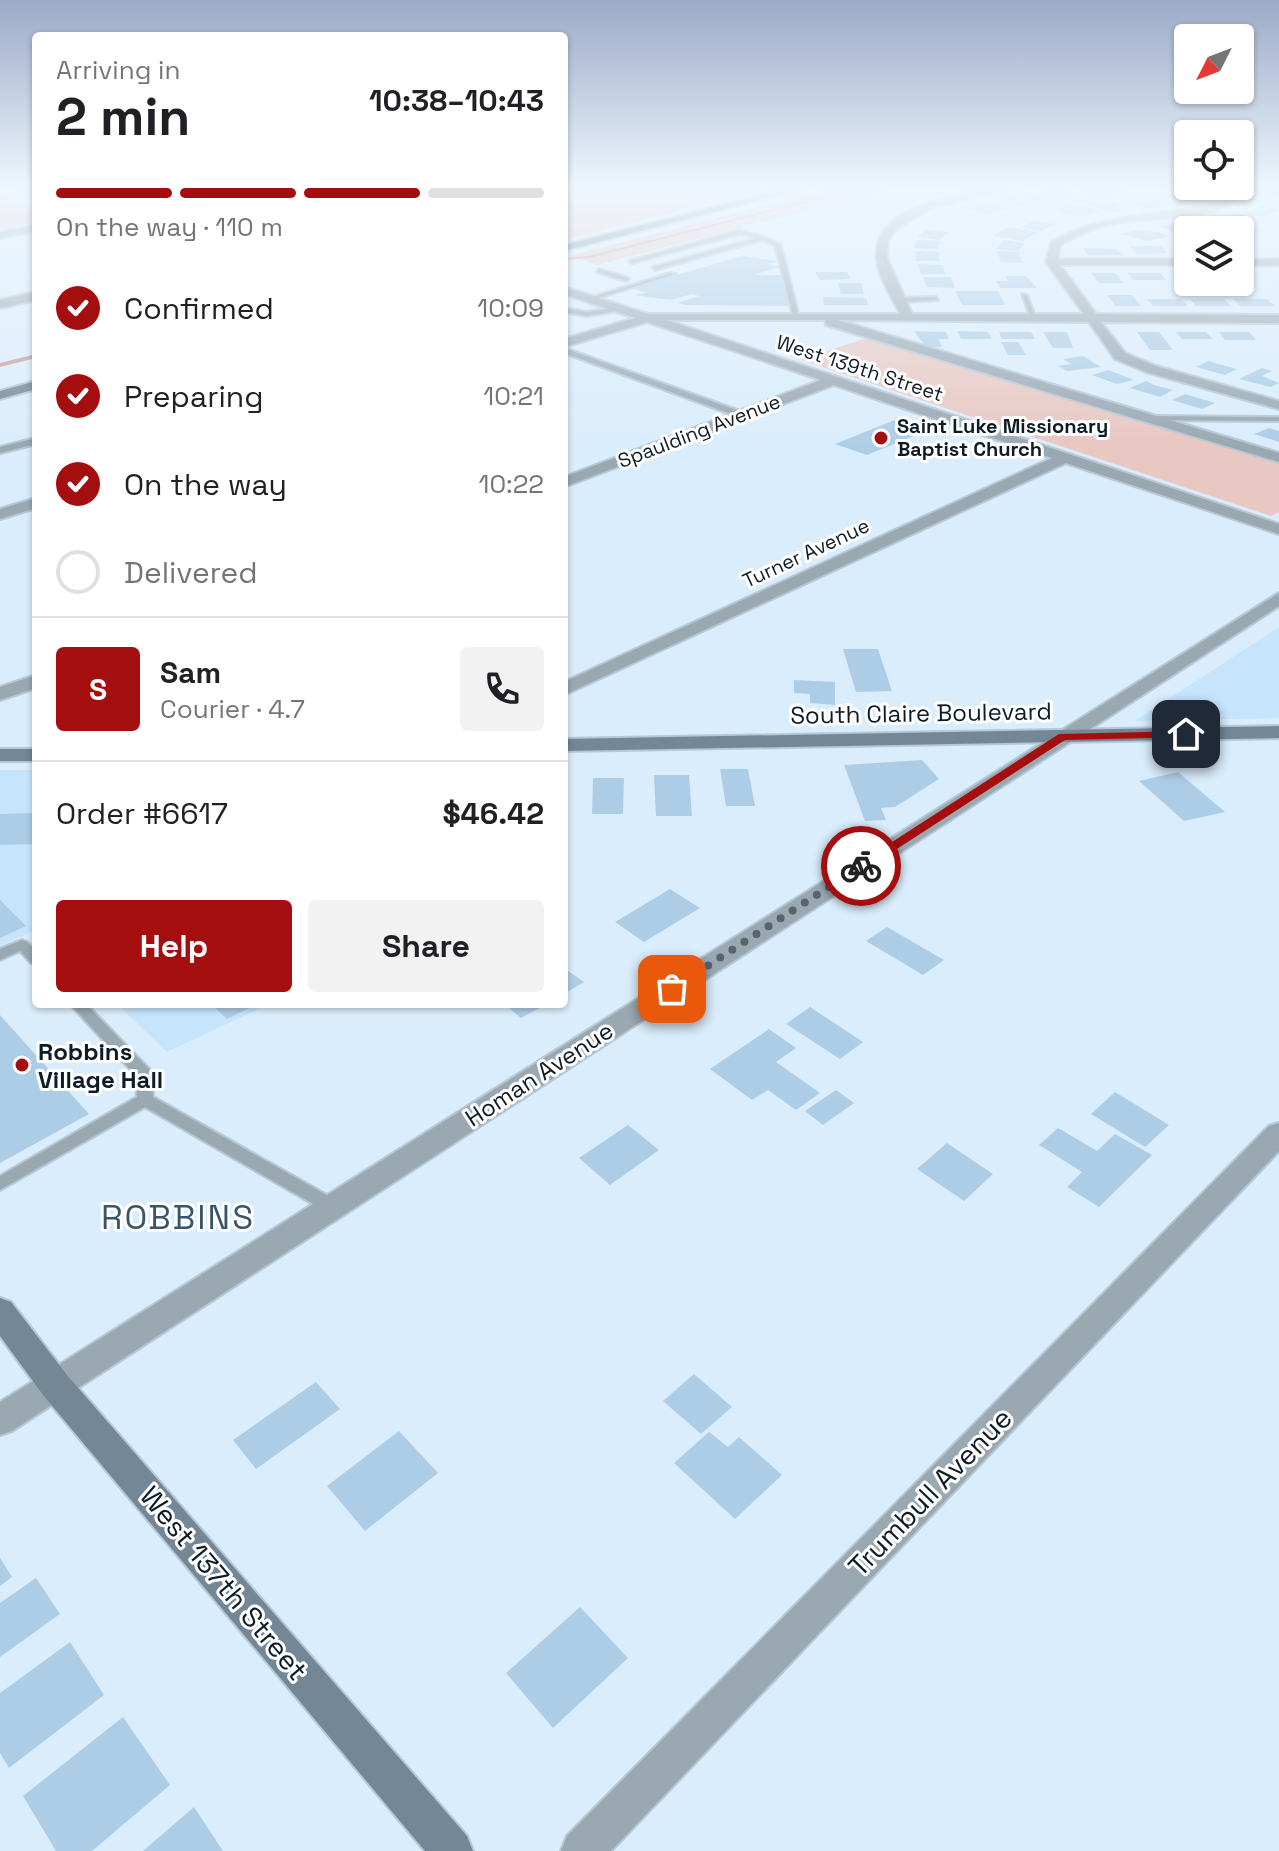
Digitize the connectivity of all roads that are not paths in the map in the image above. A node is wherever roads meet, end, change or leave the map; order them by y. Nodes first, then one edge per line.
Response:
1 (607, 273) edge
2 (643, 273) edge
3 (668, 273) edge
4 (786, 273) edge
5 (888, 273) edge
6 (1060, 273) edge
7 (626, 279) junction
8 (576, 294) edge
9 (1024, 295) dead end
10 (32, 297) edge
11 (936, 299) dead end
12 (900, 300) junction
13 (0, 304) edge
14 (620, 309) junction
15 (568, 311) edge
16 (797, 316) junction
17 (821, 316) junction
18 (907, 316) junction
19 (1034, 317) junction
20 (647, 318) junction
21 (1090, 318) junction
22 (1279, 319) edge
23 (568, 342) edge
24 (568, 351) edge
25 (834, 380) junction
26 (32, 386) edge
27 (0, 395) edge
28 (1279, 405) edge
29 (742, 415) junction
30 (1147, 418) junction
31 (1217, 419) junction
32 (1279, 419) edge
33 (1189, 431) junction
34 (32, 442) edge
35 (0, 450) edge
36 (1066, 457) junction
37 (1279, 458) edge
38 (568, 480) edge
39 (32, 504) edge
40 (0, 514) edge
41 (1279, 529) edge
42 (1279, 598) edge
43 (32, 682) edge
44 (568, 687) edge
45 (0, 694) edge
46 (1279, 732) edge
47 (1063, 737) junction
48 (568, 745) edge
49 (0, 755) edge
50 (32, 755) edge
51 (0, 955) edge
52 (32, 956) edge
53 (81, 1008) edge
54 (145, 1100) junction
55 (1279, 1133) edge
56 (0, 1184) edge
57 (333, 1207) junction
58 (0, 1311) edge
59 (55, 1385) junction
60 (0, 1420) edge
61 (452, 1851) edge
62 (582, 1851) edge

1 - 7 lane
2 - 7 lane
3 - 8 lane
4 - 16 lane
5 - 12 street
6 - 21 street
7 - 8 lane
8 - 14 street, West 139th Street
9 - 19 lane
10 - 13 street
11 - 12 lane
12 - 18 street
14 - 15 lane
14 - 20 street, West 139th Street
16 - 17 street
16 - 20 street
17 - 18 street
17 - 30 street
18 - 19 street
19 - 21 street
20 - 23 street
20 - 25 street, West 139th Street
21 - 22 street
21 - 28 street
24 - 29 lane
25 - 29 street, Spaulding Avenue
25 - 36 street, West 139th Street
26 - 27 main road
29 - 38 street, Spaulding Avenue
30 - 31 lane
30 - 33 street
31 - 32 lane
31 - 33 lane
33 - 37 street
34 - 35 lane
36 - 41 street, West 139th Street
36 - 44 street, Turner Avenue
39 - 40 street
42 - 47 street, Homan Avenue
43 - 45 street
46 - 47 main road, South Claire Boulevard
47 - 48 main road, South Claire Boulevard
47 - 57 street, Homan Avenue
49 - 50 main road
51 - 52 lane
53 - 54 lane
54 - 56 lane
54 - 57 lane
55 - 62 street, Trumbull Avenue
57 - 59 street, Homan Avenue
58 - 59 main road, West 137th Street
59 - 60 street, Homan Avenue
59 - 61 main road, West 137th Street

